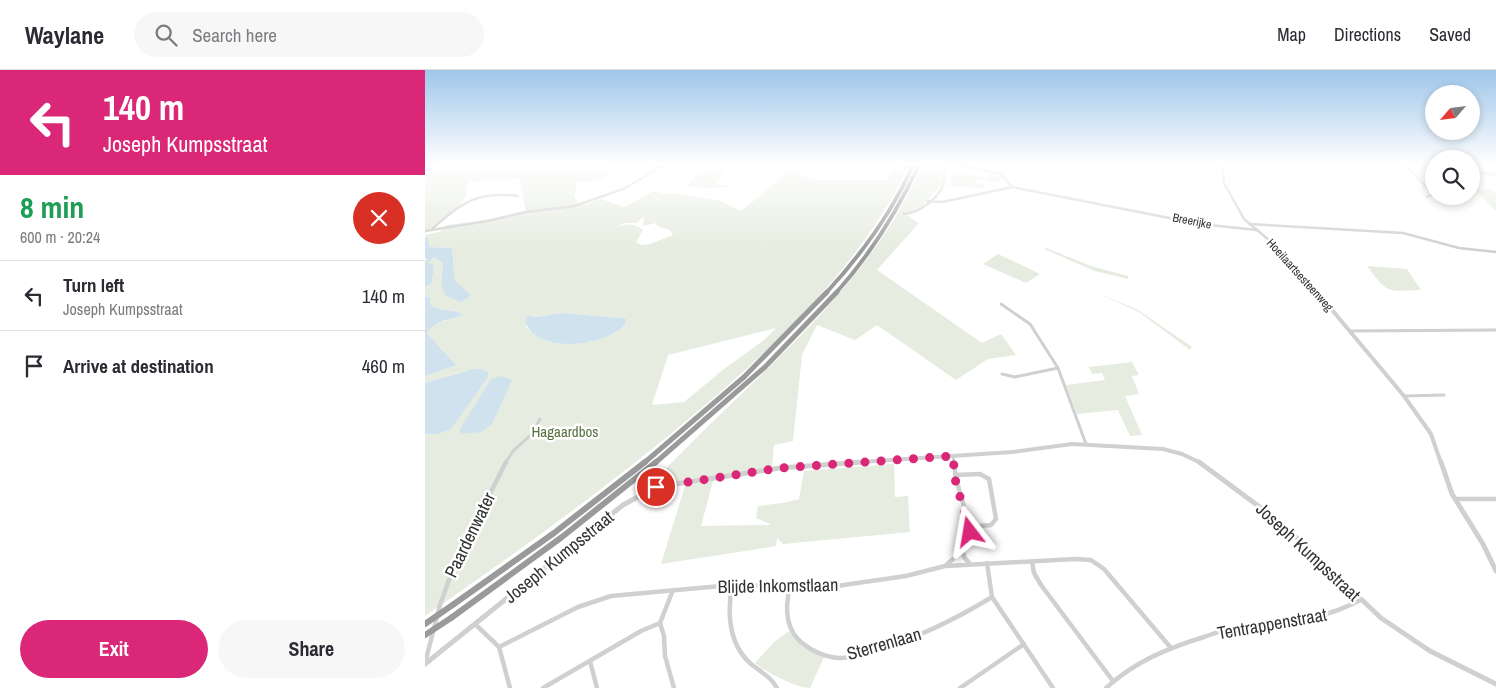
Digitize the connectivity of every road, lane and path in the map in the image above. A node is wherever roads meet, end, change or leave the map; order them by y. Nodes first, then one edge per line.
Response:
1 (611, 194) edge
2 (898, 194) edge
3 (905, 194) edge
4 (934, 194) edge
5 (981, 194) edge
6 (1048, 194) edge
7 (1229, 194) edge
8 (518, 196) dead end
9 (928, 201) junction
10 (904, 214) dead end
11 (1249, 224) junction
12 (433, 229) junction
13 (1257, 230) junction
14 (425, 231) edge
15 (1496, 252) edge
16 (1001, 304) dead end
17 (1496, 330) edge
18 (1352, 333) junction
19 (1058, 368) junction
20 (1002, 374) dead end
21 (1444, 395) dead end
22 (1404, 396) junction
23 (540, 419) dead end
24 (1086, 444) junction
25 (953, 456) junction
26 (955, 475) junction
27 (1455, 499) junction
28 (1496, 499) edge
29 (970, 528) junction
30 (962, 551) junction
31 (1032, 562) junction
32 (987, 563) junction
33 (970, 564) junction
34 (945, 566) junction
35 (1496, 571) edge
36 (732, 585) junction
37 (790, 587) junction
38 (673, 590) junction
39 (992, 597) junction
40 (1360, 600) junction
41 (660, 623) junction
42 (425, 624) edge
43 (477, 625) junction
44 (425, 635) edge
45 (1024, 644) junction
46 (499, 647) junction
47 (1171, 648) junction
48 (590, 661) junction
49 (425, 664) edge
50 (1113, 681) junction
51 (1496, 684) edge
52 (510, 688) edge
53 (543, 688) edge
54 (597, 688) edge
55 (674, 688) edge
56 (777, 688) edge
57 (960, 688) edge
58 (1053, 688) edge
59 (1106, 688) edge

1 - 12 street
2 - 42 highway, bridge
3 - 44 highway, bridge
4 - 9 street
5 - 9 street
6 - 13 street, Breerijke
7 - 11 street, Hoeilaartsesteenweg
8 - 12 street
9 - 10 street
11 - 13 street, Hoeilaartsesteenweg
11 - 15 street
12 - 14 street
13 - 18 street, Hoeilaartsesteenweg
16 - 19 street
17 - 18 street
18 - 22 street, Hoeilaartsesteenweg
19 - 20 street
19 - 24 street
21 - 22 street
22 - 27 street, Hoeilaartsesteenweg
23 - 49 street, Paardenwater
24 - 25 street, Joseph Kumpsstraat
24 - 40 street, Joseph Kumpsstraat
25 - 26 street
25 - 43 street, Joseph Kumpsstraat
26 - 29 street
26 - 29 street
27 - 28 street
27 - 35 street, Hoeilaartsesteenweg
29 - 30 street, Blijde Inkomstlaan
30 - 33 street
30 - 34 street, Blijde Inkomstlaan
31 - 32 street
31 - 47 street
31 - 50 street
32 - 33 street
32 - 39 street
33 - 34 street
34 - 37 street, Blijde Inkomstlaan
36 - 37 street, Blijde Inkomstlaan
36 - 38 street, Blijde Inkomstlaan
36 - 56 street
37 - 39 street, Sterrenlaan
38 - 41 street
38 - 46 street, Blijde Inkomstlaan
39 - 45 street
40 - 47 street, Tentrappenstraat
40 - 51 street, Joseph Kumpsstraat
41 - 48 street
41 - 55 street
43 - 46 street
43 - 49 street, Joseph Kumpsstraat
45 - 57 street
45 - 58 street
46 - 52 street
47 - 50 street, Tentrappenstraat
48 - 53 street
48 - 54 street
50 - 59 street, Tentrappenstraat

